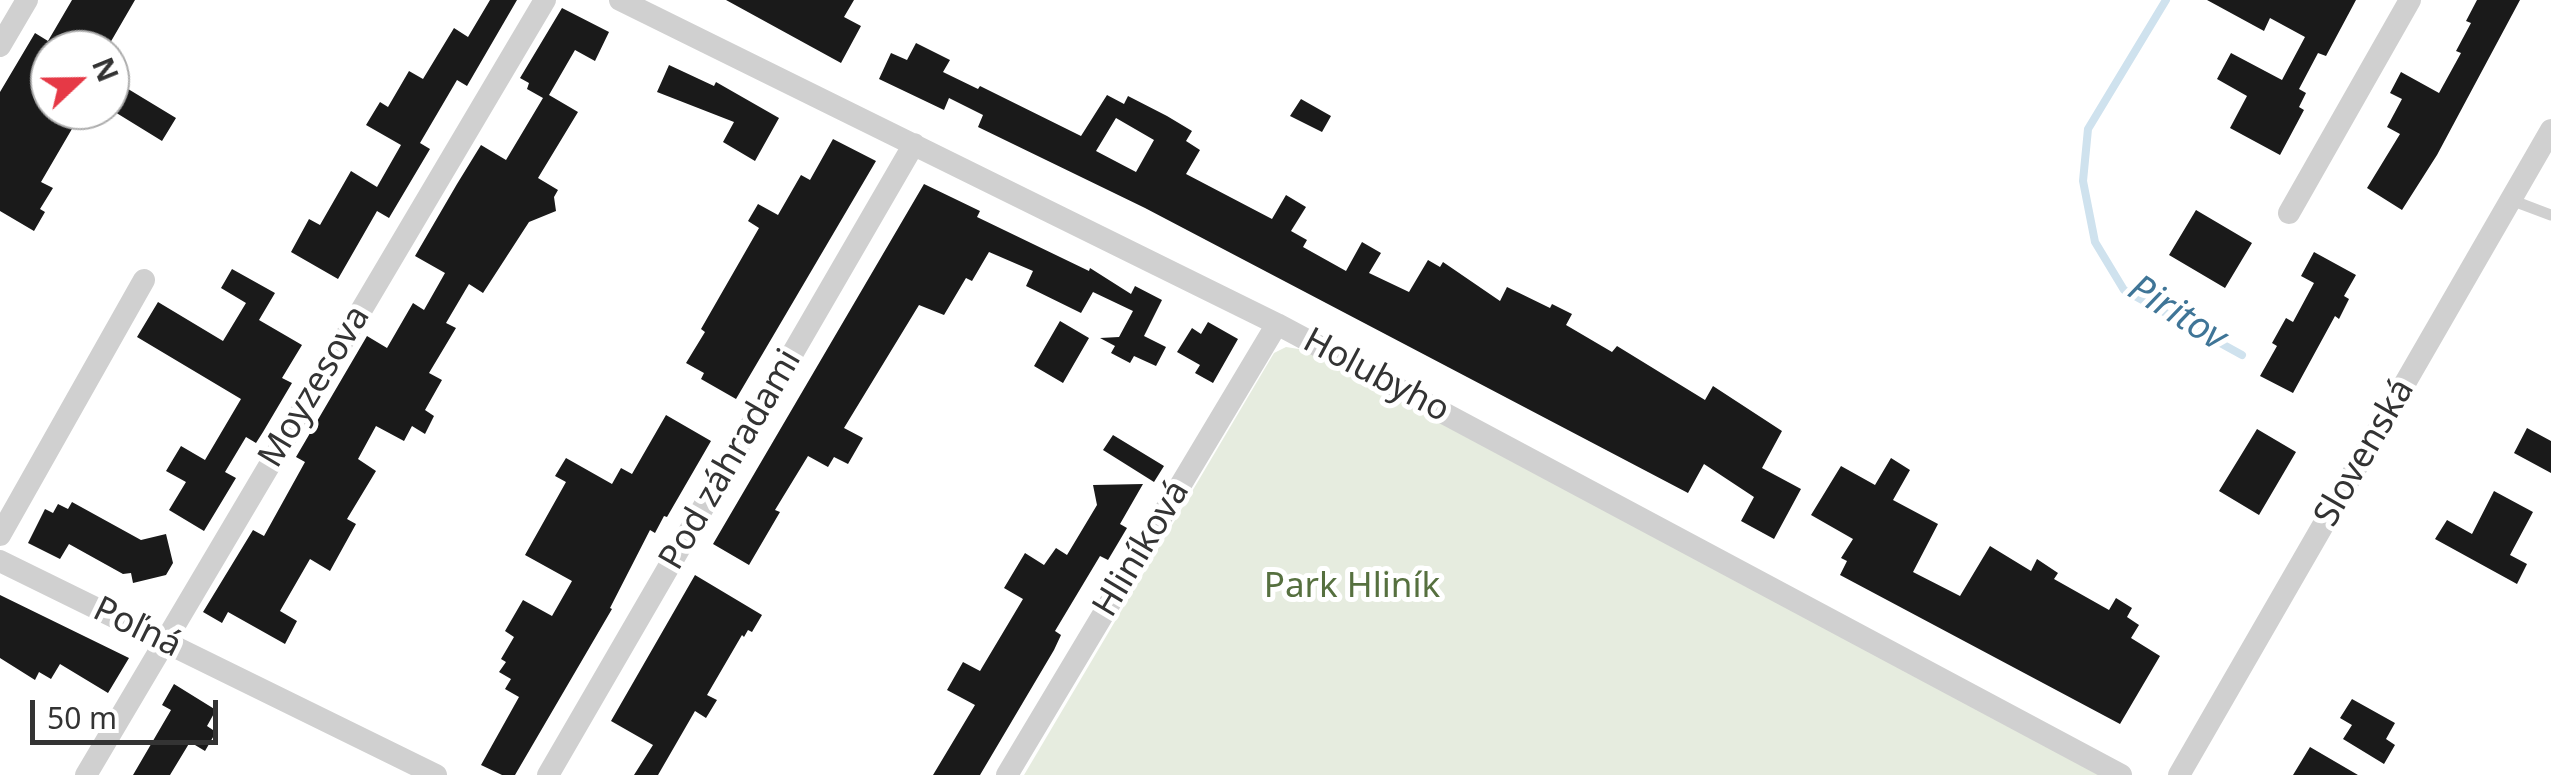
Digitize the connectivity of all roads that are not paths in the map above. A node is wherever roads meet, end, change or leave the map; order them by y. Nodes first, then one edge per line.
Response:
1 (27, 0) edge
2 (545, 0) edge
3 (620, 0) edge
4 (2410, 0) edge
5 (0, 46) edge
6 (2551, 130) edge
7 (914, 144) junction
8 (2511, 200) junction
9 (2290, 213) dead end
10 (2551, 215) edge
11 (144, 280) dead end
12 (1277, 324) junction
13 (0, 535) edge
14 (0, 561) edge
15 (164, 641) junction
16 (86, 775) edge
17 (436, 775) edge
18 (548, 775) edge
19 (1007, 775) edge
20 (2121, 775) edge
21 (2178, 775) edge

1 - 5 street
2 - 15 street, Moyzesova
3 - 7 street, Holubyho
4 - 9 street
6 - 8 street, Slovenská
7 - 12 street, Holubyho
7 - 18 street, Pod záhradami
8 - 10 lane
8 - 21 street, Slovenská
11 - 13 street
12 - 19 street, Hliníková
12 - 20 street, Holubyho
14 - 15 street, Poľná
15 - 16 street, Moyzesova
15 - 17 street, Poľná

